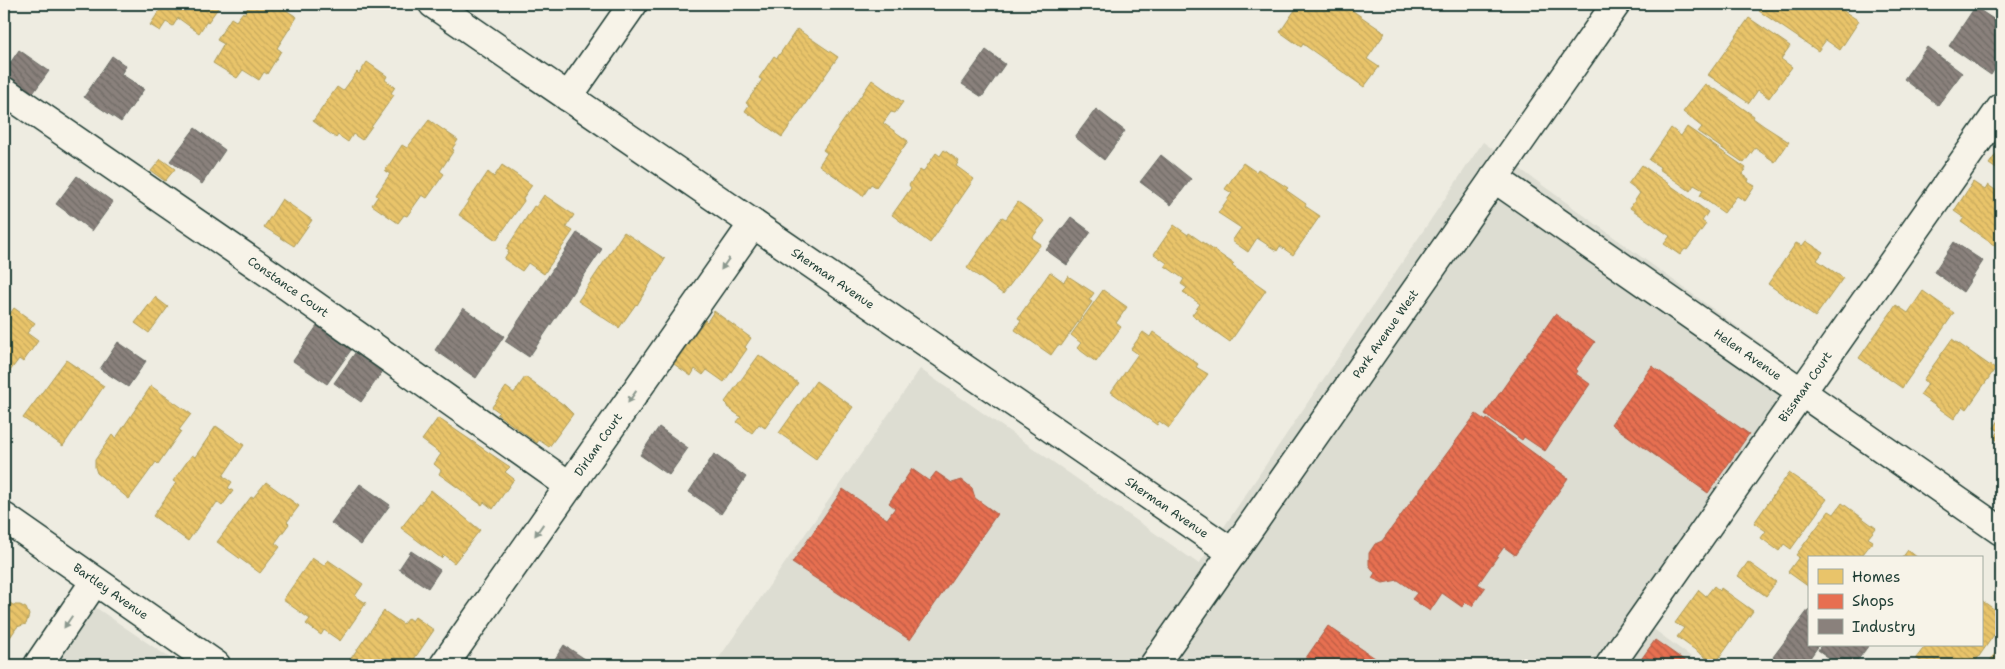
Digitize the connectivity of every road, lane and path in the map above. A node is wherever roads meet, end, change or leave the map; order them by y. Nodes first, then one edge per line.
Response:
1 (433, 4) edge
2 (633, 4) edge
3 (1616, 4) edge
4 (4, 91) edge
5 (568, 97) junction
6 (2001, 108) edge
7 (1494, 178) junction
8 (753, 224) junction
9 (1802, 392) junction
10 (570, 486) junction
11 (4, 518) edge
12 (2001, 531) edge
13 (1233, 552) junction
14 (95, 581) junction
15 (38, 665) edge
16 (216, 665) edge
17 (444, 665) edge
18 (1154, 665) edge
19 (1610, 665) edge

1 - 5 street, Sherman Avenue
2 - 5 street
3 - 7 street, Park Avenue West
4 - 10 street, Constance Court
5 - 8 street, Sherman Avenue
6 - 9 street, Bissman Court
7 - 9 street, Helen Avenue
7 - 13 street, Park Avenue West
8 -> 10 street, Dirlam Court
8 - 13 street, Sherman Avenue
9 - 12 street, Helen Avenue
9 - 19 street, Bissman Court
10 -> 17 street, Dirlam Court
11 - 14 street, Bartley Avenue
13 - 18 street, Park Avenue West
14 -> 15 street
14 - 16 street, Bartley Avenue

